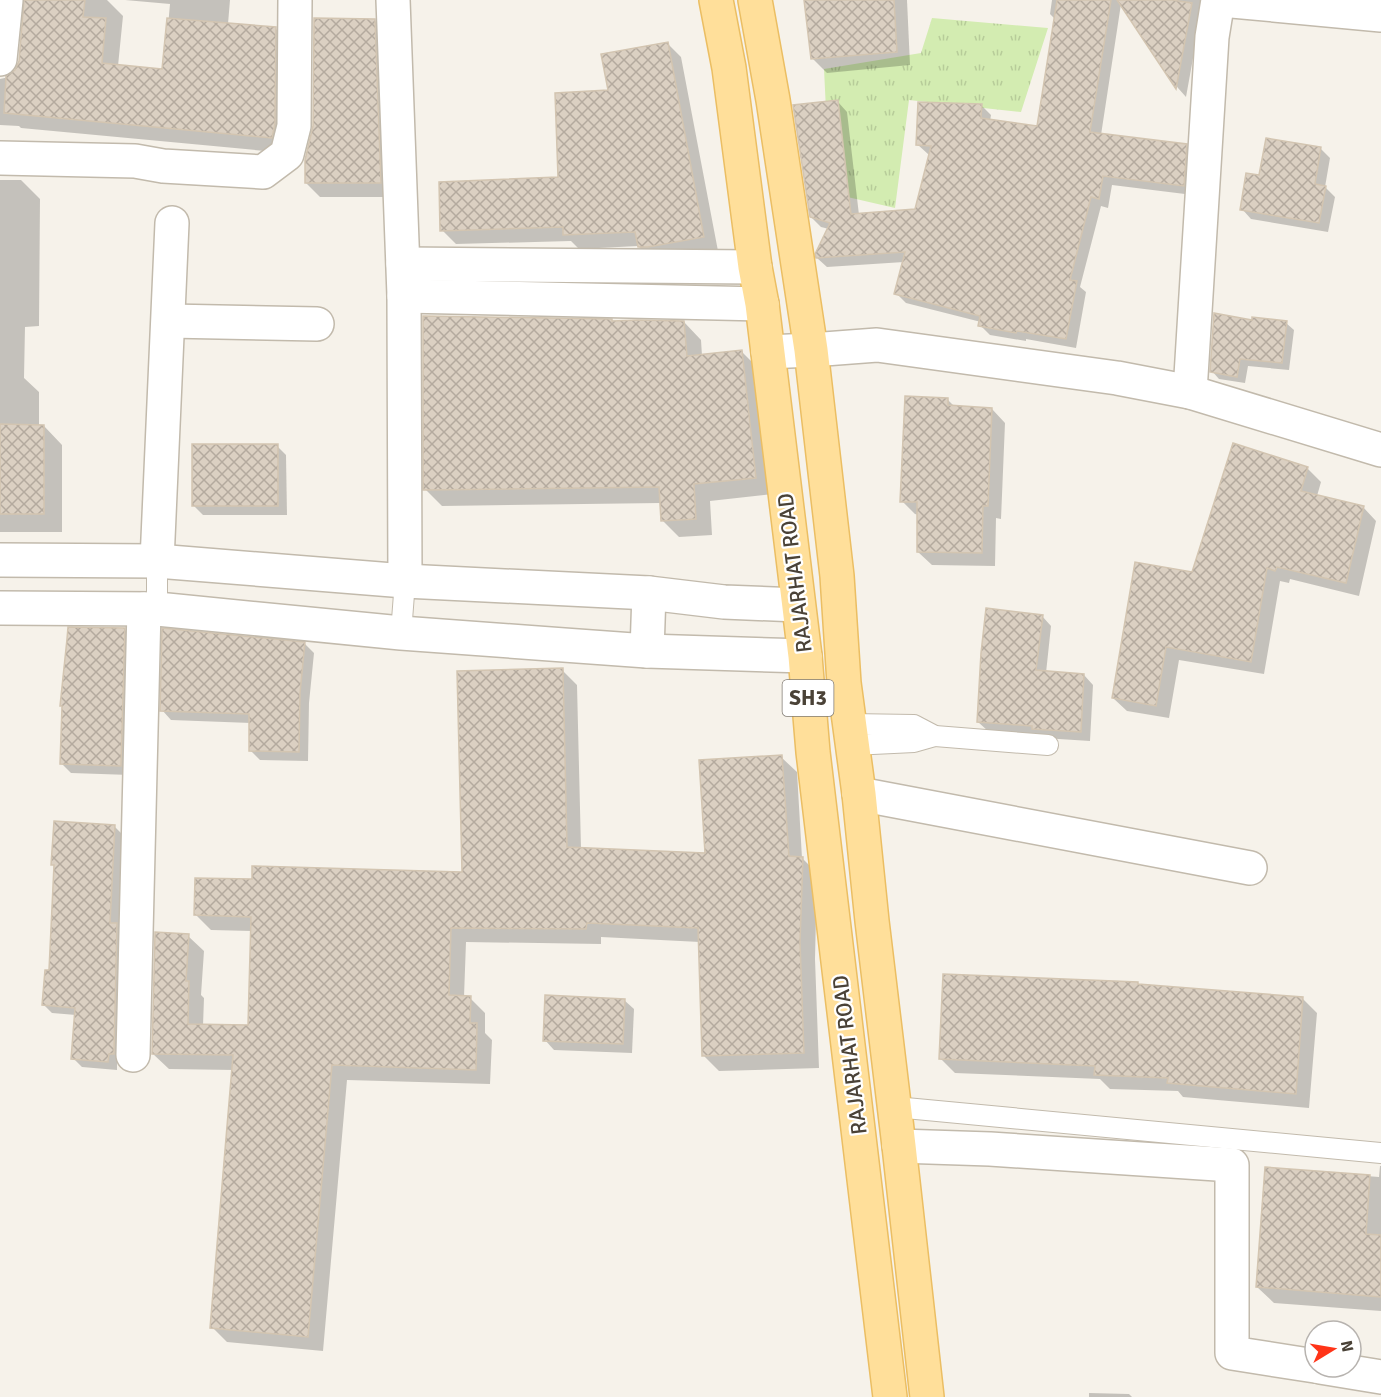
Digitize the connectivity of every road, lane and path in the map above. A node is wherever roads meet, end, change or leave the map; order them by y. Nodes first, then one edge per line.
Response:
1 (6, 0) edge
2 (295, 0) edge
3 (393, 0) edge
4 (716, 0) edge
5 (755, 0) edge
6 (1219, 0) edge
7 (1381, 15) edge
8 (0, 59) edge
9 (0, 158) edge
10 (172, 222) dead end
11 (403, 264) junction
12 (755, 267) junction
13 (404, 296) junction
14 (762, 304) junction
15 (169, 321) junction
16 (318, 324) dead end
17 (812, 350) junction
18 (768, 352) junction
19 (1190, 392) junction
20 (1381, 450) edge
21 (0, 560) edge
22 (158, 561) junction
23 (405, 581) junction
24 (649, 593) junction
25 (798, 605) junction
26 (0, 608) edge
27 (151, 609) junction
28 (401, 633) junction
29 (647, 651) junction
30 (805, 656) junction
31 (851, 734) junction
32 (1048, 745) dead end
33 (859, 794) junction
34 (1250, 868) dead end
35 (133, 1055) dead end
36 (895, 1107) junction
37 (900, 1146) junction
38 (1381, 1154) edge
39 (1303, 1364) edge
40 (1363, 1374) edge
41 (1381, 1377) edge
42 (890, 1397) edge
43 (927, 1397) edge

1 - 8 street
2 - 9 street
3 - 11 street
4 - 12 main road, RAJARHAT ROAD / SH3
5 - 17 main road, RAJARHAT ROAD / SH3
6 - 7 street
6 - 19 street
10 - 15 street
11 - 12 street
11 - 13 street
12 - 14 main road, RAJARHAT ROAD / SH3
13 - 14 street
13 - 23 street
14 - 18 main road, RAJARHAT ROAD / SH3
15 - 16 street
15 - 22 street
17 - 18 street
17 - 19 street
17 - 31 main road, RAJARHAT ROAD / SH3
18 - 25 main road, RAJARHAT ROAD / SH3
19 - 20 street
21 - 22 street
22 - 23 street
22 - 27 lane
23 - 24 street
23 - 28 lane
24 - 25 street
24 - 29 street
25 - 30 main road, RAJARHAT ROAD / SH3
26 - 27 street
27 - 28 street
27 - 35 street
28 - 29 street
29 - 30 street
30 - 42 main road, RAJARHAT ROAD / SH3
31 - 32 lane
31 - 33 main road, RAJARHAT ROAD / SH3
33 - 34 street
33 - 36 main road, RAJARHAT ROAD / SH3
36 - 37 main road, RAJARHAT ROAD / SH3
36 - 38 lane
37 - 39 street
37 - 43 main road, RAJARHAT ROAD / SH3
40 - 41 street

